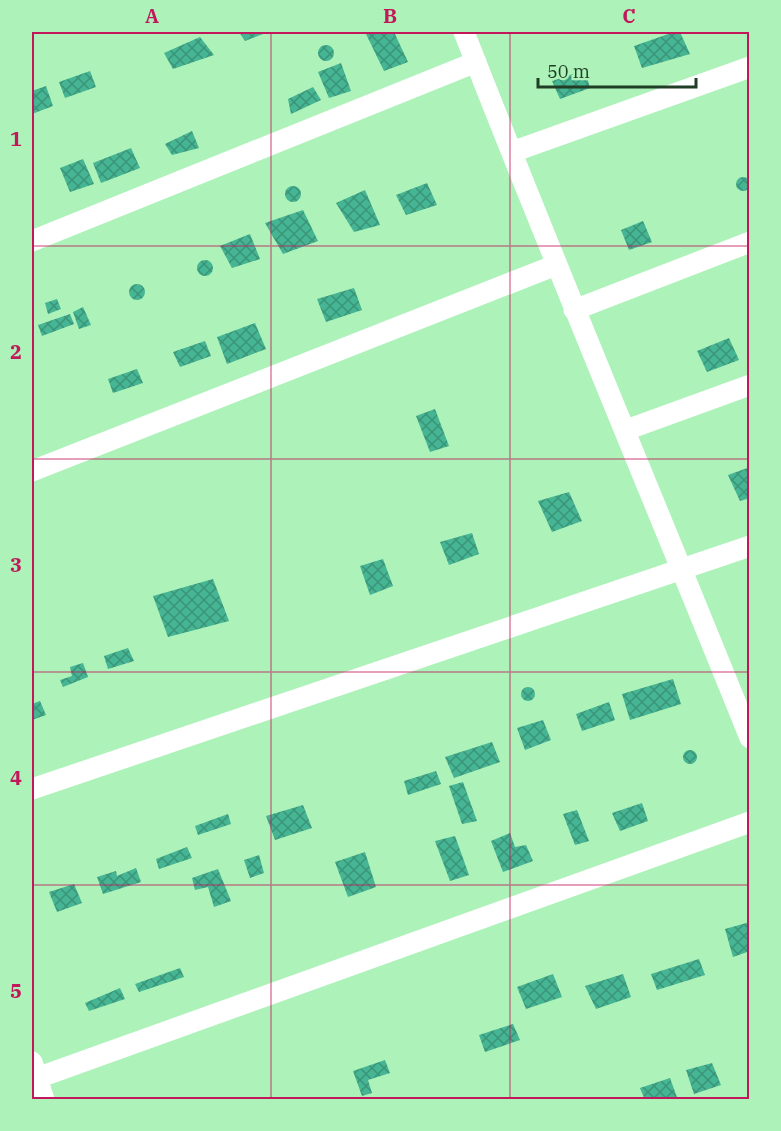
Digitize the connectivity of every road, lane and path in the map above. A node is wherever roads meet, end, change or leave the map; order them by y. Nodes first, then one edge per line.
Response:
1 (464, 32) edge
2 (476, 62) junction
3 (750, 67) edge
4 (512, 152) junction
5 (32, 241) edge
6 (750, 242) edge
7 (556, 265) junction
8 (574, 310) junction
9 (750, 385) edge
10 (626, 430) junction
11 (32, 471) edge
12 (750, 546) edge
13 (681, 568) junction
14 (742, 697) edge
15 (750, 738) edge
16 (32, 789) edge
17 (750, 822) edge
18 (34, 1070) edge
19 (44, 1100) edge

1 - 2 street
2 - 4 street
2 - 5 street
3 - 4 street
4 - 7 street
6 - 8 street
7 - 8 street
7 - 11 street
8 - 10 street
9 - 10 street
10 - 13 street
12 - 13 street
13 - 14 street
13 - 16 street
14 - 15 street
17 - 18 street
18 - 19 street

